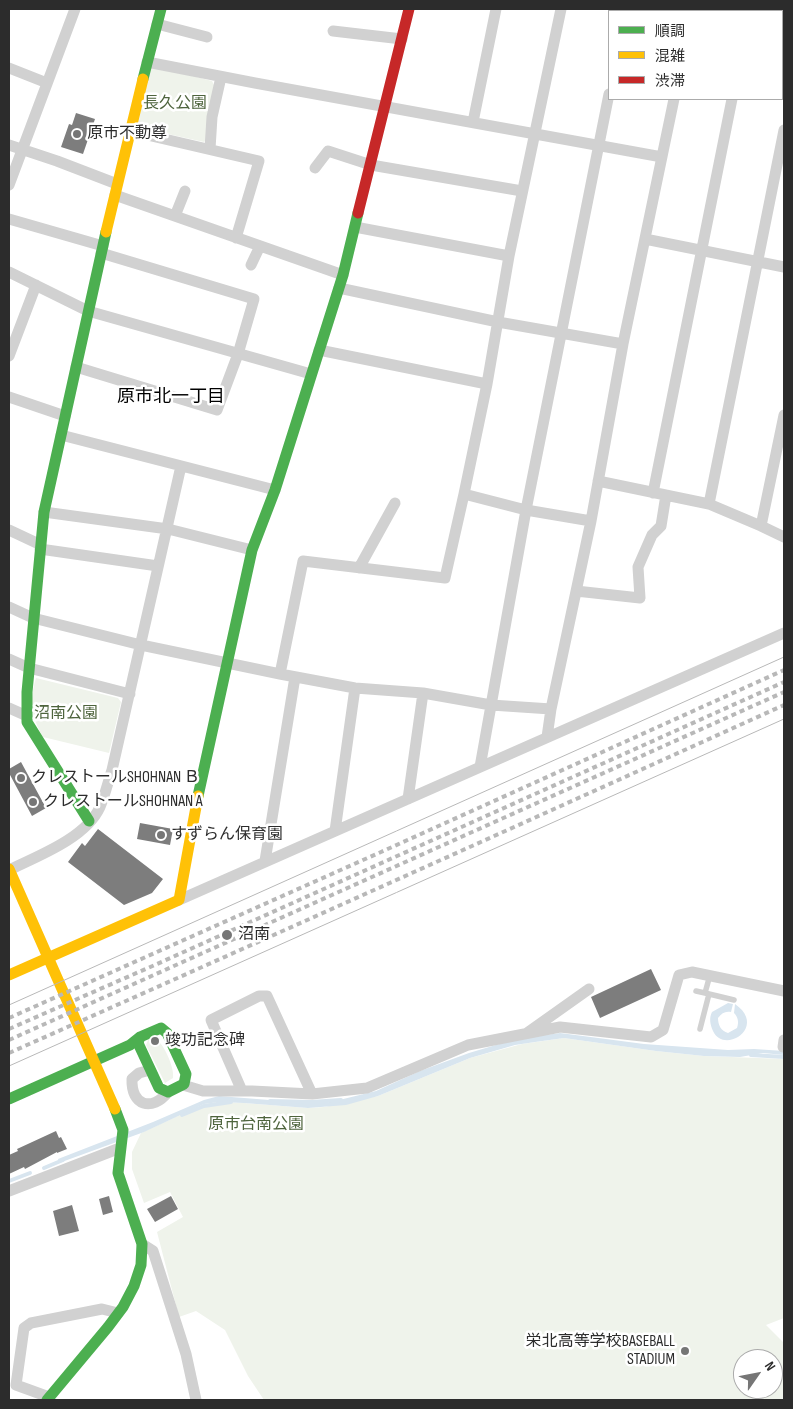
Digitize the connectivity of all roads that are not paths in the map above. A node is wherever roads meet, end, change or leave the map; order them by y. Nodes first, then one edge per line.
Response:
1 (76, 9) edge
2 (161, 9) edge
3 (409, 9) edge
4 (496, 9) edge
5 (561, 9) edge
6 (157, 24) junction
7 (333, 31) dead end
8 (207, 37) dead end
9 (402, 38) junction
10 (147, 62) junction
11 (9, 68) edge
12 (221, 76) junction
13 (47, 83) junction
14 (608, 99) edge
15 (674, 100) edge
16 (732, 100) edge
17 (386, 107) junction
18 (473, 122) junction
19 (130, 130) junction
20 (784, 130) edge
21 (534, 133) junction
22 (9, 145) edge
23 (599, 146) junction
24 (21, 149) junction
25 (210, 149) junction
26 (662, 157) junction
27 (371, 165) junction
28 (315, 168) dead end
29 (9, 185) edge
30 (116, 189) junction
31 (184, 191) dead end
32 (522, 191) junction
33 (175, 216) junction
34 (9, 219) edge
35 (355, 227) junction
36 (236, 238) junction
37 (645, 239) junction
38 (260, 246) junction
39 (102, 250) junction
40 (702, 251) junction
41 (509, 256) junction
42 (757, 262) junction
43 (251, 265) dead end
44 (784, 267) edge
45 (9, 272) edge
46 (343, 275) junction
47 (36, 285) junction
48 (339, 288) junction
49 (88, 311) junction
50 (498, 322) junction
51 (561, 334) junction
52 (623, 344) junction
53 (319, 350) junction
54 (10, 351) edge
55 (238, 354) junction
56 (76, 367) junction
57 (311, 374) junction
58 (487, 384) junction
59 (9, 397) edge
60 (784, 415) edge
61 (65, 416) junction
62 (61, 435) junction
63 (181, 466) junction
64 (598, 481) junction
65 (275, 490) junction
66 (653, 493) junction
67 (464, 494) junction
68 (666, 495) junction
69 (395, 503) dead end
70 (709, 504) junction
71 (526, 510) junction
72 (44, 512) junction
73 (591, 521) junction
74 (761, 526) junction
75 (168, 529) junction
76 (9, 530) edge
77 (784, 537) edge
78 (40, 547) junction
79 (252, 550) junction
80 (158, 566) junction
81 (359, 568) junction
82 (576, 591) junction
83 (9, 607) edge
84 (33, 618) junction
85 (784, 633) edge
86 (142, 645) junction
87 (9, 659) edge
88 (226, 664) junction
89 (29, 668) junction
90 (280, 674) junction
91 (295, 677) junction
92 (356, 688) junction
93 (423, 693) junction
94 (130, 694) junction
95 (491, 705) junction
96 (9, 708) edge
97 (551, 710) junction
98 (27, 716) junction
99 (547, 737) junction
100 (480, 767) junction
101 (408, 799) junction
102 (89, 821) junction
103 (335, 831) junction
104 (265, 861) junction
105 (9, 870) edge
106 (179, 900) junction
107 (48, 957) junction
108 (9, 975) edge
109 (710, 975) junction
110 (589, 989) dead end
111 (784, 991) edge
112 (696, 992) dead end
113 (707, 994) junction
114 (734, 1000) dead end
115 (700, 1029) dead end
116 (523, 1035) junction
117 (137, 1043) junction
118 (94, 1061) junction
119 (150, 1070) junction
120 (183, 1085) junction
121 (242, 1091) junction
122 (168, 1092) junction
123 (312, 1094) junction
124 (9, 1099) edge
125 (120, 1148) junction
126 (9, 1190) edge
127 (142, 1244) junction
128 (118, 1313) junction
129 (48, 1399) edge
130 (196, 1400) edge

1 - 13 street
2 - 6 street
3 - 9 street
4 - 18 street
5 - 21 street
6 - 8 street
6 - 10 street
7 - 9 street
9 - 17 street
10 - 12 street
10 - 19 street
11 - 13 street
12 - 17 street
12 - 25 street
13 - 24 street
14 - 23 street
15 - 26 street
16 - 40 street
17 - 18 street
17 - 27 street
18 - 21 street
19 - 25 street
19 - 30 street
20 - 42 street
21 - 23 street
21 - 32 street
22 - 24 street
23 - 26 street
23 - 51 street
24 - 29 street
24 - 30 street
25 - 36 street
26 - 37 street
27 - 28 street
27 - 32 street
27 - 35 street
30 - 33 street
30 - 39 street
31 - 33 street
32 - 41 street
33 - 36 street
34 - 39 street
35 - 41 street
35 - 46 street
36 - 38 street
37 - 40 street
37 - 52 street
38 - 43 street
38 - 46 street
39 - 49 street
39 - 55 street
40 - 42 street
40 - 66 street
41 - 50 street
42 - 44 street
42 - 70 street
45 - 47 street
46 - 48 street
47 - 49 street
47 - 54 street
48 - 50 street
48 - 53 street
49 - 55 street
49 - 56 street
50 - 51 street
50 - 58 street
51 - 52 street
51 - 71 street
52 - 64 street
53 - 57 street
53 - 58 street
55 - 56 street
55 - 57 street
56 - 61 street
57 - 65 street
58 - 67 street
59 - 61 street
60 - 74 street
61 - 62 street
62 - 63 street
62 - 72 street
63 - 65 street
63 - 75 street
64 - 66 street
64 - 73 street
65 - 79 street
66 - 68 street
67 - 71 street
67 - 81 street
68 - 70 street
68 - 82 street
69 - 81 street
70 - 74 street
71 - 73 street
71 - 95 street
72 - 75 street
72 - 78 street
73 - 82 street
74 - 77 street
75 - 79 street
75 - 80 street
76 - 78 street
78 - 80 street
78 - 84 street
79 - 88 street
80 - 86 street
81 - 90 street
82 - 97 street
83 - 84 street
84 - 86 street
84 - 89 street
85 - 99 street
86 - 88 street
86 - 94 street
87 - 89 street
88 - 90 street
88 - 106 street
89 - 94 street
89 - 98 street
90 - 91 street
91 - 92 street
91 - 104 street
92 - 93 street
92 - 103 street
93 - 95 street
93 - 101 street
94 - 102 street
95 - 97 street
95 - 100 street
96 - 98 street
97 - 99 street
98 - 102 street
99 - 100 street
100 - 101 street
101 - 103 street
102 - 105 street
103 - 104 street
104 - 106 street
105 - 107 street
106 - 107 street
107 - 108 street
107 - 118 street
109 - 111 street
109 - 113 lane
109 - 116 street
110 - 116 street
112 - 113 lane
113 - 114 lane
113 - 115 lane
116 - 123 street
117 - 118 street
117 - 119 street
117 - 120 street
118 - 124 street
118 - 125 street
119 - 122 street
119 - 122 street
120 - 121 street
120 - 122 street
121 - 123 street
121 - 123 street
125 - 126 street
125 - 127 street
127 - 128 street
127 - 130 street
128 - 129 street
128 - 129 street

